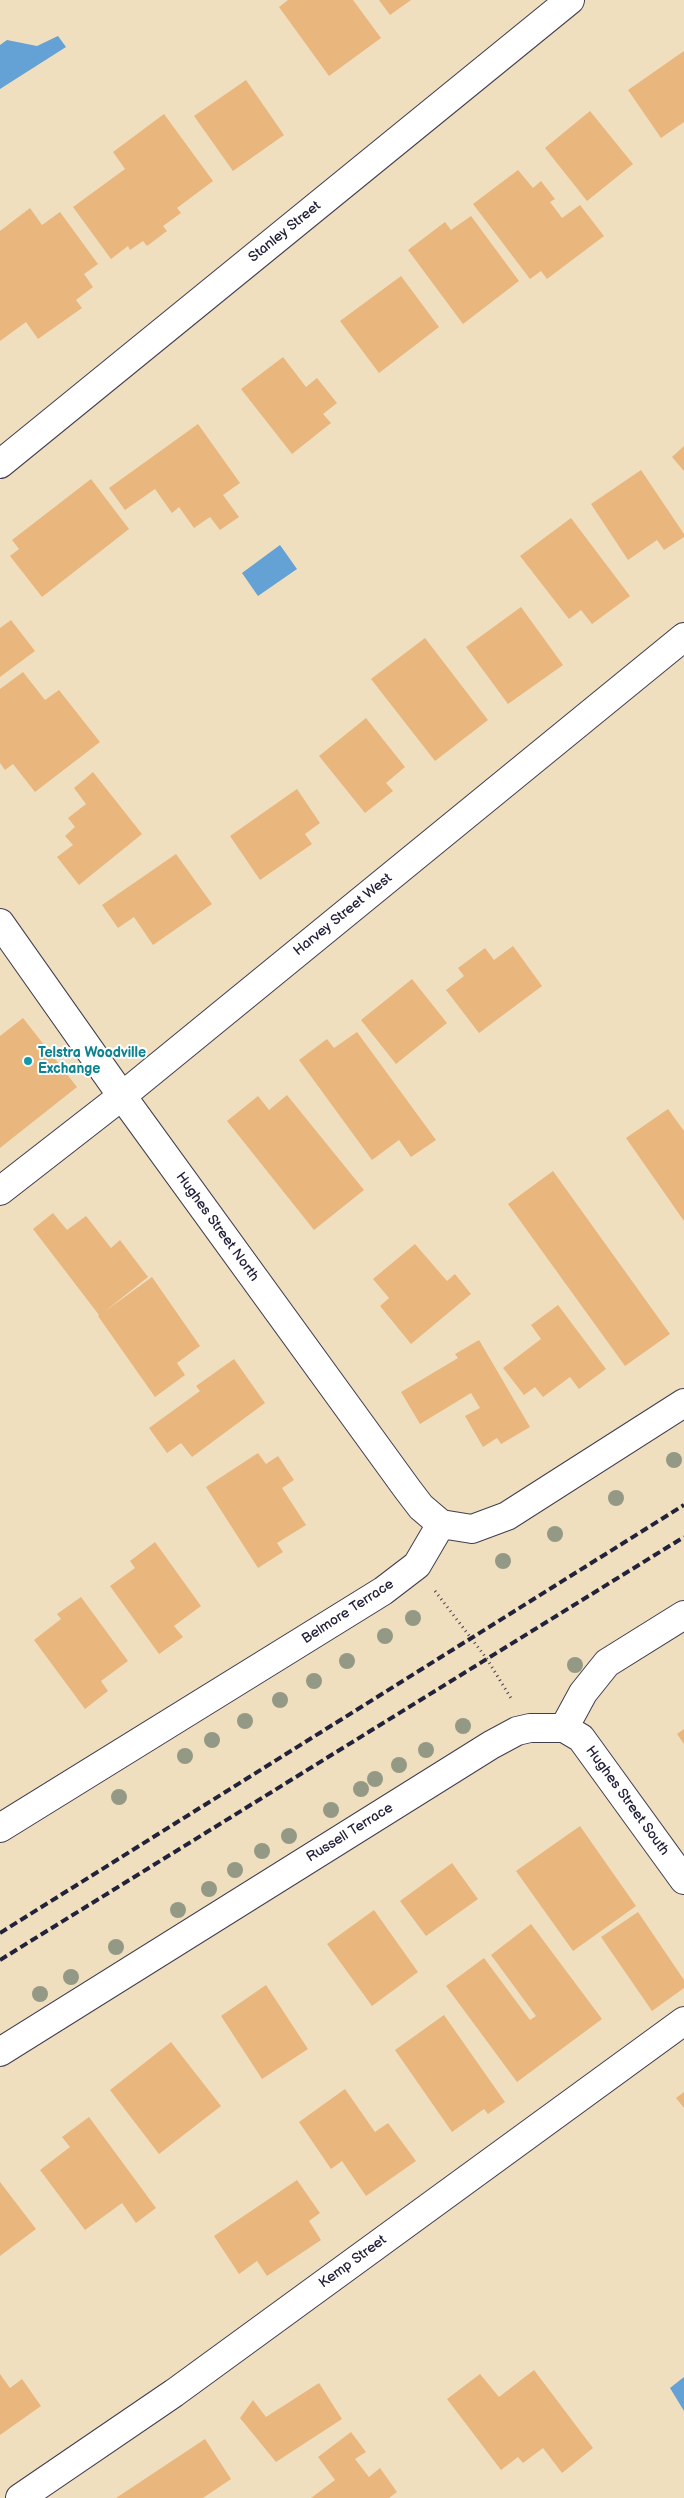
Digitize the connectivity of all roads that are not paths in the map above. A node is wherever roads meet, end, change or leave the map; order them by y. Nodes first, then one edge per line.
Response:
1 (570, 0) edge
2 (0, 464) edge
3 (684, 637) edge
4 (0, 924) edge
5 (122, 1096) junction
6 (0, 1192) edge
7 (684, 1403) edge
8 (441, 1524) junction
9 (684, 1615) edge
10 (564, 1728) junction
11 (0, 1828) edge
12 (684, 1880) edge
13 (684, 2021) edge
14 (0, 2052) edge
15 (20, 2498) edge

1 - 2 street, Stanley Street
3 - 5 street, Harvey Street West
4 - 5 street, Hughes Street North
5 - 6 street, Harvey Street West
5 - 8 street, Hughes Street North
7 - 8 street
8 - 11 street, Belmore Terrace
9 - 10 street
10 - 12 street, Hughes Street South
10 - 14 street, Russell Terrace
13 - 15 street, Kemp Street

